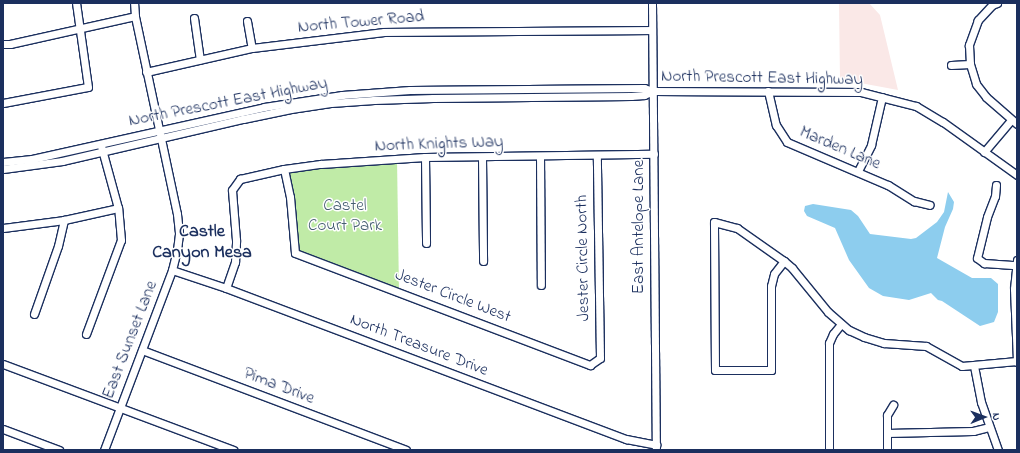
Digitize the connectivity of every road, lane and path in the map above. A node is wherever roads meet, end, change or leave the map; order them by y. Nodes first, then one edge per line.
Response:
1 (76, 3) edge
2 (134, 3) edge
3 (652, 3) edge
4 (993, 4) edge
5 (135, 16) junction
6 (194, 18) dead end
7 (247, 21) dead end
8 (80, 29) junction
9 (652, 30) junction
10 (3, 44) edge
11 (252, 48) junction
12 (200, 60) junction
13 (970, 64) junction
14 (951, 65) dead end
15 (146, 72) junction
16 (653, 91) junction
17 (768, 91) junction
18 (882, 97) junction
19 (3, 103) edge
20 (1014, 122) edge
21 (159, 134) junction
22 (102, 147) junction
23 (984, 152) junction
24 (654, 154) junction
25 (540, 156) junction
26 (597, 156) junction
27 (425, 157) junction
28 (482, 157) junction
29 (3, 162) edge
30 (3, 169) edge
31 (284, 169) junction
32 (858, 171) junction
33 (1017, 175) edge
34 (996, 185) dead end
35 (930, 205) dead end
36 (118, 208) junction
37 (64, 220) junction
38 (3, 229) edge
39 (426, 243) dead end
40 (484, 261) dead end
41 (784, 261) junction
42 (1016, 263) edge
43 (172, 270) junction
44 (541, 285) dead end
45 (226, 288) junction
46 (34, 314) dead end
47 (840, 324) junction
48 (86, 334) dead end
49 (142, 350) junction
50 (600, 358) joint
51 (1017, 362) edge
52 (3, 364) edge
53 (974, 366) junction
54 (893, 405) dead end
55 (120, 408) junction
56 (989, 427) junction
57 (3, 429) edge
58 (886, 433) junction
59 (656, 447) edge
60 (59, 450) edge
61 (104, 450) edge
62 (233, 450) edge
63 (406, 450) edge
64 (828, 450) edge
65 (887, 450) edge
66 (998, 450) edge

1 - 8 street
2 - 5 street, East Sunset Lane
3 - 9 street, East Antelope Lane
4 - 13 street
5 - 8 street
5 - 15 street, East Sunset Lane
6 - 12 street
7 - 11 street
8 - 10 street
8 - 19 street
9 - 11 street, North Tower Road
9 - 16 street, East Antelope Lane
11 - 12 street, North Tower Road
12 - 15 street, North Tower Road
13 - 14 street
13 - 20 street
15 - 21 street, East Sunset Lane
16 - 17 street, North Prescott East Highway
16 - 21 street, North Prescott East Highway
16 - 24 street, East Antelope Lane
17 - 18 street, North Prescott East Highway
17 - 32 street, Marden Lane
18 - 23 street, North Prescott East Highway
18 - 32 street
20 - 23 street
21 - 22 street, North Prescott East Highway
21 - 43 street, East Sunset Lane
22 - 29 street, North Prescott East Highway
22 - 30 street, North Prescott East Highway
22 - 36 street
23 - 33 street, North Prescott East Highway
24 - 26 street, North Knights Way
24 - 59 street, East Antelope Lane
25 - 26 street, North Knights Way
25 - 28 street, North Knights Way
25 - 44 street
26 - 50 street, Jester Circle North
27 - 28 street, North Knights Way
27 - 31 street, North Knights Way
27 - 39 street
28 - 40 street
31 - 45 street, North Knights Way
31 - 50 street, Jester Circle West
32 - 35 street, Marden Lane
34 - 42 street
36 - 37 street
36 - 48 street
37 - 38 street
37 - 46 street
41 - 41 street
41 - 47 street
42 - 51 street
43 - 45 street, North Treasure Drive
43 - 49 street, East Sunset Lane
45 - 59 street, North Treasure Drive
47 - 53 street
47 - 64 street
49 - 55 street, East Sunset Lane
49 - 63 street, Pima Drive
51 - 53 street
52 - 55 street
53 - 56 street
54 - 58 street
55 - 61 street, East Sunset Lane
55 - 62 street
56 - 58 street
56 - 66 street
57 - 60 street
58 - 65 street

